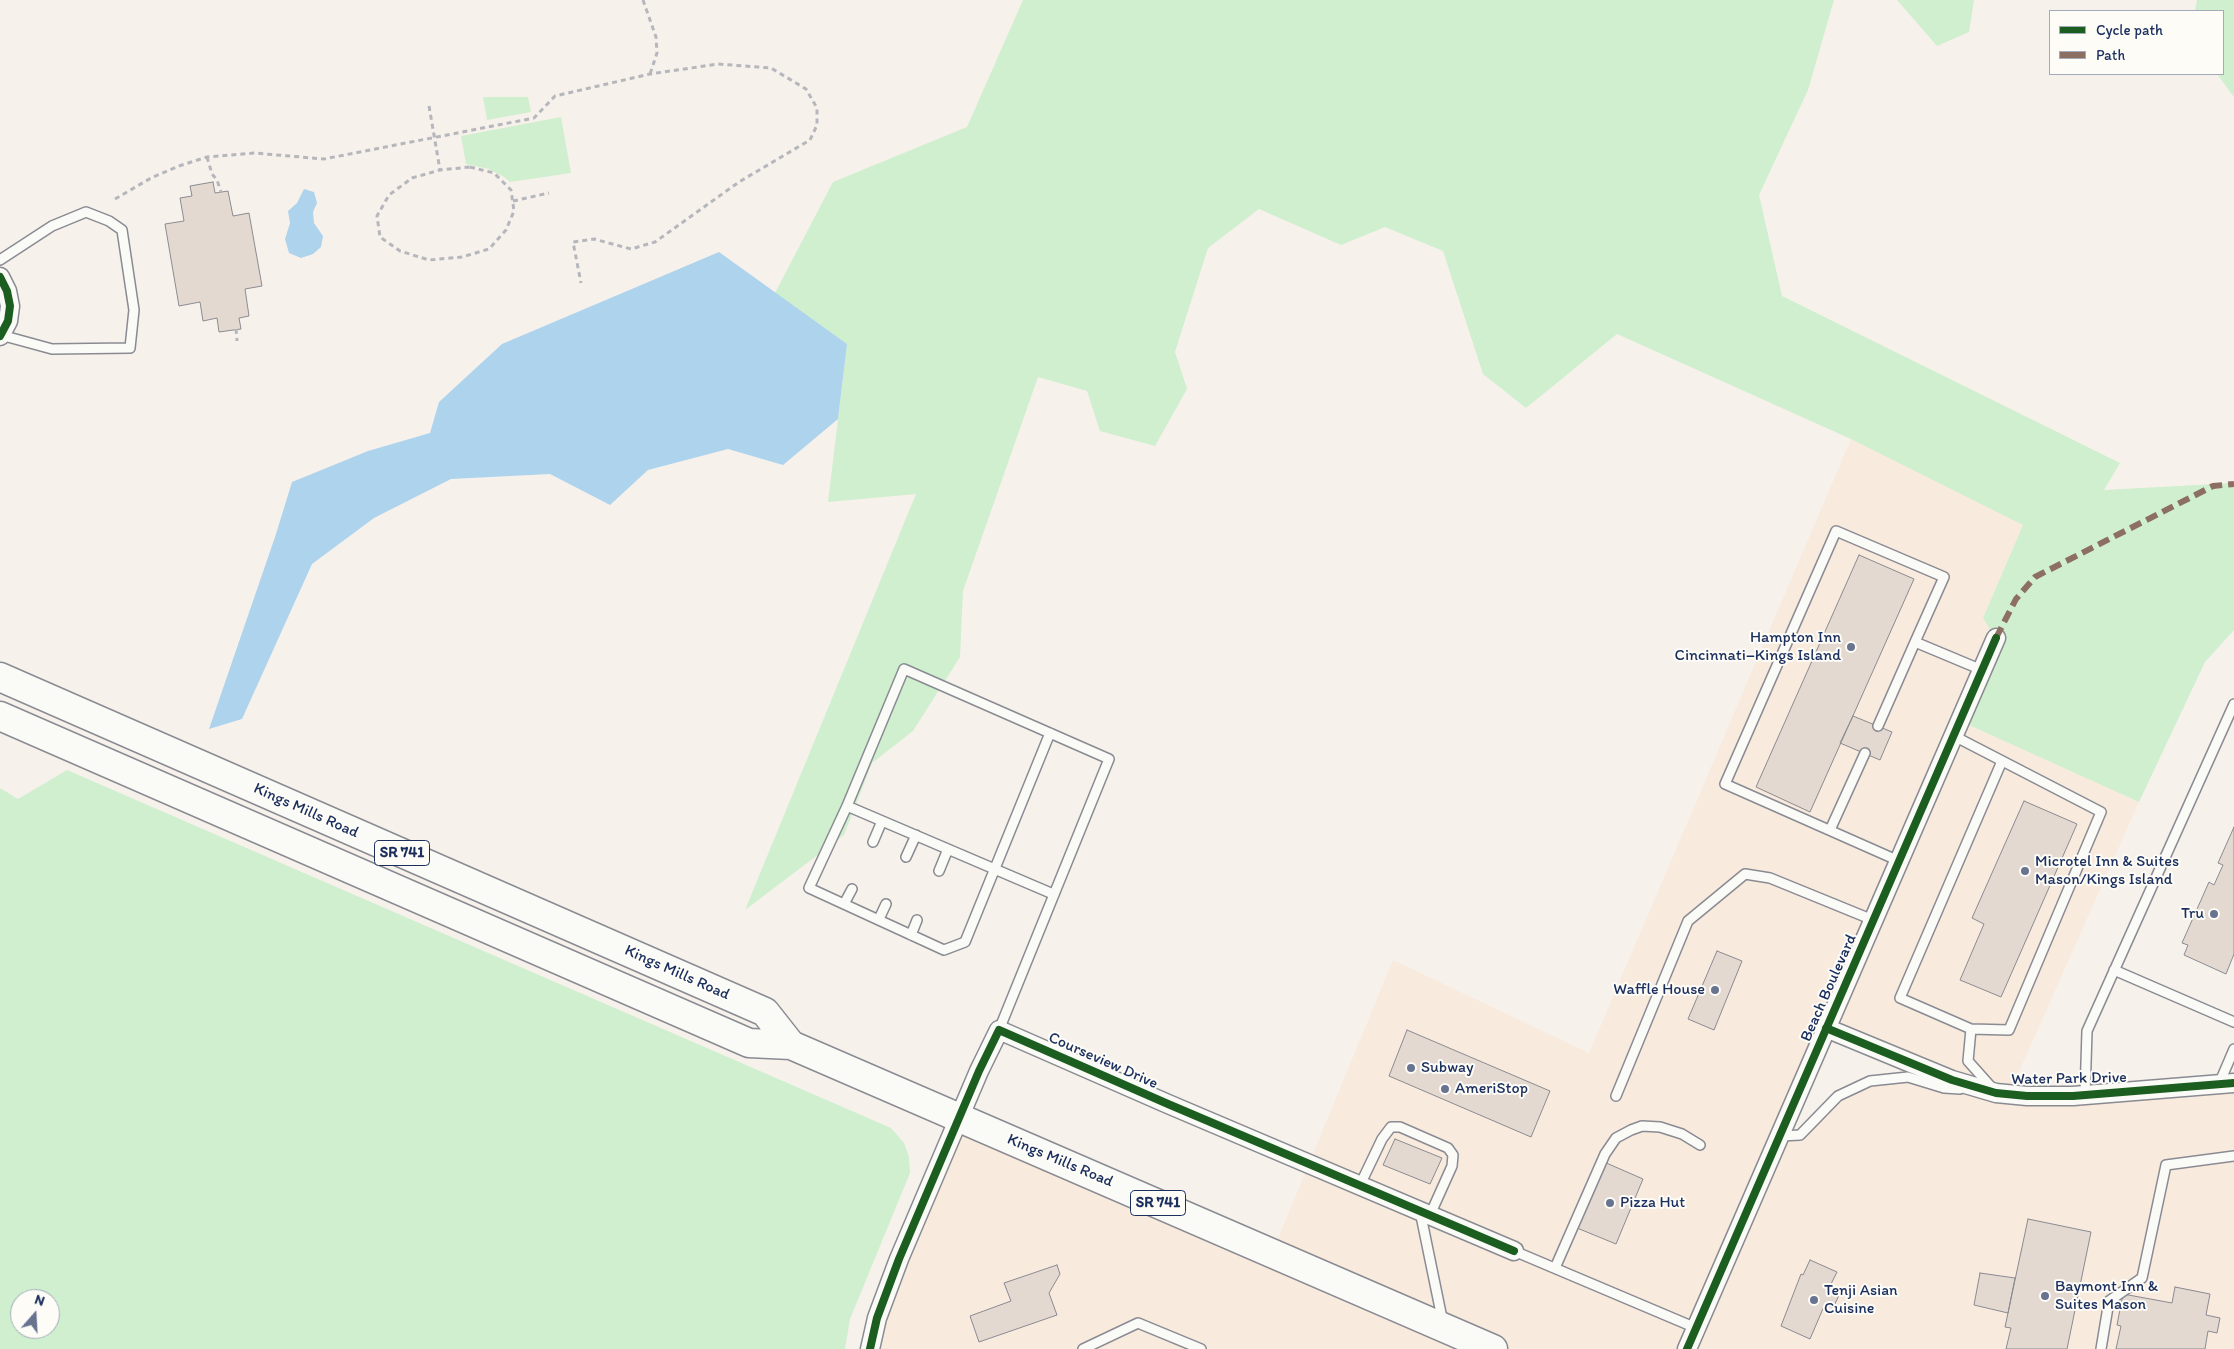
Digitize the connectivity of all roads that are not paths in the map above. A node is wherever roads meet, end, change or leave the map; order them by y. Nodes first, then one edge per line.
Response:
1 (0, 260) edge
2 (0, 277) edge
3 (1, 336) edge
4 (1996, 638) dead end
5 (1916, 642) junction
6 (1982, 670) junction
7 (0, 677) edge
8 (2234, 704) edge
9 (0, 716) edge
10 (1878, 726) dead end
11 (1050, 733) junction
12 (1954, 736) junction
13 (1865, 753) dead end
14 (2002, 761) junction
15 (847, 806) junction
16 (882, 821) junction
17 (1830, 830) junction
18 (916, 835) junction
19 (873, 842) dead end
20 (948, 850) junction
21 (906, 857) dead end
22 (1899, 861) junction
23 (994, 870) junction
24 (939, 871) dead end
25 (852, 890) dead end
26 (1053, 894) junction
27 (844, 904) junction
28 (886, 904) dead end
29 (879, 919) junction
30 (917, 920) dead end
31 (1873, 920) junction
32 (911, 935) junction
33 (2114, 970) junction
34 (2234, 1022) edge
35 (1826, 1028) junction
36 (1971, 1029) junction
37 (1000, 1030) junction
38 (791, 1045) junction
39 (2234, 1049) edge
40 (2227, 1083) edge
41 (1996, 1092) junction
42 (2085, 1095) junction
43 (1616, 1096) dead end
44 (960, 1118) junction
45 (1780, 1136) junction
46 (1700, 1145) dead end
47 (2234, 1156) edge
48 (1360, 1185) junction
49 (1425, 1213) junction
50 (1514, 1251) joint
51 (1555, 1268) junction
52 (1444, 1328) junction
53 (1696, 1328) junction
54 (870, 1349) edge
55 (1084, 1349) edge
56 (1201, 1349) edge
57 (1493, 1349) edge
58 (1687, 1349) edge
59 (2101, 1349) edge

1 - 3 lane
2 - 3 street
4 - 6 street, Beach Boulevard
5 - 6 lane
5 - 10 lane
5 - 17 lane
6 - 12 street, Beach Boulevard
7 - 38 main road, Kings Mills Road / SR 741
8 - 33 lane
9 - 38 main road, Kings Mills Road / SR 741
11 - 15 lane
11 - 23 lane
11 - 26 lane
12 - 14 lane
12 - 22 street, Beach Boulevard
13 - 17 lane
14 - 36 lane
14 - 36 lane
15 - 16 lane
15 - 27 lane
16 - 18 lane
16 - 19 lane
17 - 22 lane
18 - 20 lane
18 - 21 lane
20 - 23 lane
20 - 24 lane
22 - 31 street, Beach Boulevard
23 - 26 lane
23 - 32 lane
25 - 27 lane
26 - 37 lane
27 - 29 lane
28 - 29 lane
29 - 32 lane
30 - 32 lane
31 - 35 street, Beach Boulevard
31 - 43 lane
33 - 34 lane
33 - 42 lane
35 - 41 street, Water Park Drive
35 - 45 street, Beach Boulevard
36 - 41 lane
37 - 44 street
37 - 48 street, Courseview Drive
38 - 44 main road, Kings Mills Road / SR 741
39 - 40 lane
40 - 42 street, Water Park Drive
41 - 42 street, Water Park Drive
41 - 45 lane
44 - 52 main road, Kings Mills Road / SR 741
44 - 54 street
45 - 53 street, Beach Boulevard
46 - 51 lane
47 - 59 lane
48 - 49 street, Courseview Drive
48 - 49 lane
49 - 50 street, Courseview Drive
49 - 52 lane
50 - 51 lane
51 - 53 lane
52 - 57 main road, Kings Mills Road / SR 741
53 - 58 street, Beach Boulevard
55 - 56 lane

